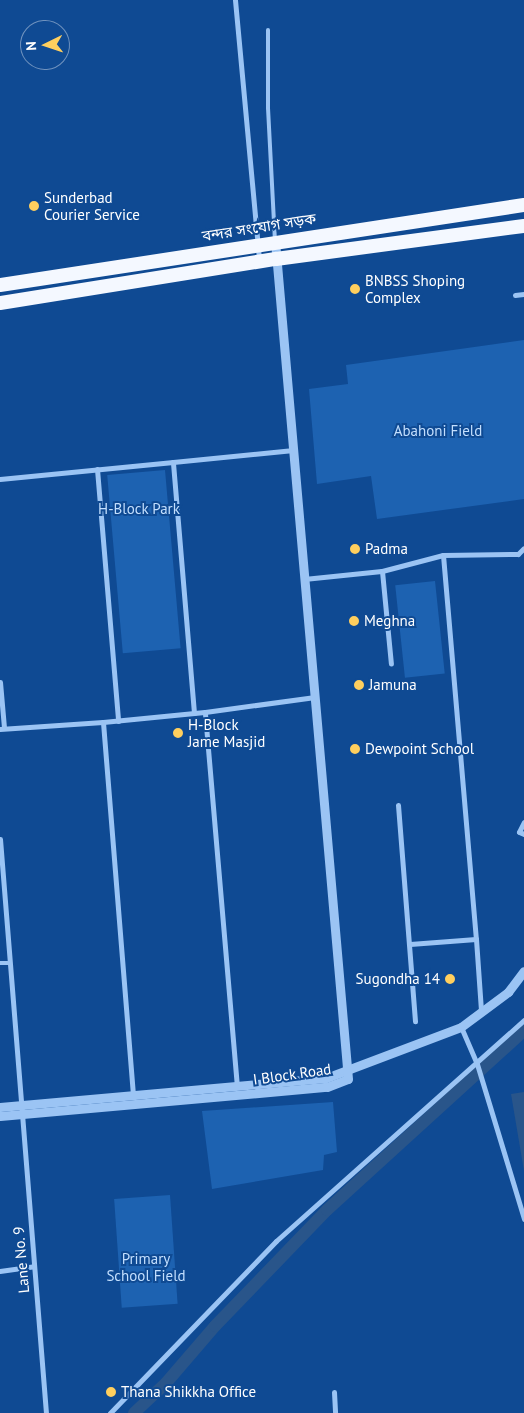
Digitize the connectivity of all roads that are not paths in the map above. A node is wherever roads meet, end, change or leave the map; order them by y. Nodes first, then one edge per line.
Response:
1 (235, 0) edge
2 (268, 30) dead end
3 (524, 205) edge
4 (524, 226) edge
5 (275, 241) junction
6 (257, 243) junction
7 (276, 259) junction
8 (259, 262) junction
9 (0, 285) edge
10 (524, 294) edge
11 (515, 295) dead end
12 (0, 303) edge
13 (293, 450) junction
14 (173, 462) junction
15 (96, 470) junction
16 (0, 479) edge
17 (524, 548) edge
18 (443, 555) junction
19 (382, 571) junction
20 (304, 579) junction
21 (391, 664) dead end
22 (0, 682) edge
23 (315, 697) junction
24 (205, 712) junction
25 (194, 713) junction
26 (118, 721) junction
27 (103, 722) junction
28 (2, 728) edge
29 (398, 805) dead end
30 (524, 822) edge
31 (524, 834) edge
32 (0, 839) edge
33 (476, 939) junction
34 (410, 944) junction
35 (10, 963) junction
36 (0, 964) edge
37 (524, 971) edge
38 (481, 1010) junction
39 (524, 1020) edge
40 (415, 1021) dead end
41 (461, 1027) junction
42 (477, 1064) junction
43 (348, 1071) junction
44 (237, 1088) junction
45 (133, 1095) junction
46 (0, 1108) edge
47 (21, 1110) junction
48 (0, 1116) edge
49 (524, 1219) edge
50 (34, 1266) junction
51 (0, 1271) edge
52 (334, 1392) dead end
53 (46, 1413) edge
54 (110, 1413) edge
55 (335, 1413) edge

1 - 6 street
2 - 5 lane
3 - 5 highway, বন্দর সংযোগ সড়ক
4 - 7 highway
5 - 6 highway, বন্দর সংযোগ সড়ক
5 - 7 street
6 - 8 street
6 - 9 highway, বন্দর সংযোগ সড়ক
7 - 8 highway
7 - 13 street
8 - 12 highway
10 - 11 street
13 - 14 street
13 - 20 street
14 - 15 street
14 - 25 street
15 - 16 street
15 - 26 street
17 - 18 street
18 - 19 street
18 - 33 street
19 - 20 street
19 - 21 street
20 - 23 street
22 - 28 street
23 - 24 street
23 - 43 street
24 - 25 street
24 - 44 street
25 - 26 street
26 - 27 street
27 - 28 street
27 - 45 street
29 - 34 street
30 - 31 street
32 - 35 street, Lane No. 9
33 - 34 street
33 - 38 street
34 - 40 street
35 - 36 street
35 - 47 street, Lane No. 9
37 - 38 street
38 - 41 street
39 - 42 street
41 - 42 street
41 - 43 street
42 - 49 street
42 - 54 street
43 - 44 street, I Block Road
43 - 47 street, I Block Road
44 - 45 street, I Block Road
45 - 47 street, I Block Road
46 - 47 street, I Block Road
47 - 48 street, I Block Road
47 - 50 street, Lane No. 9
50 - 51 street
50 - 53 street, Lane No. 9
52 - 55 street

